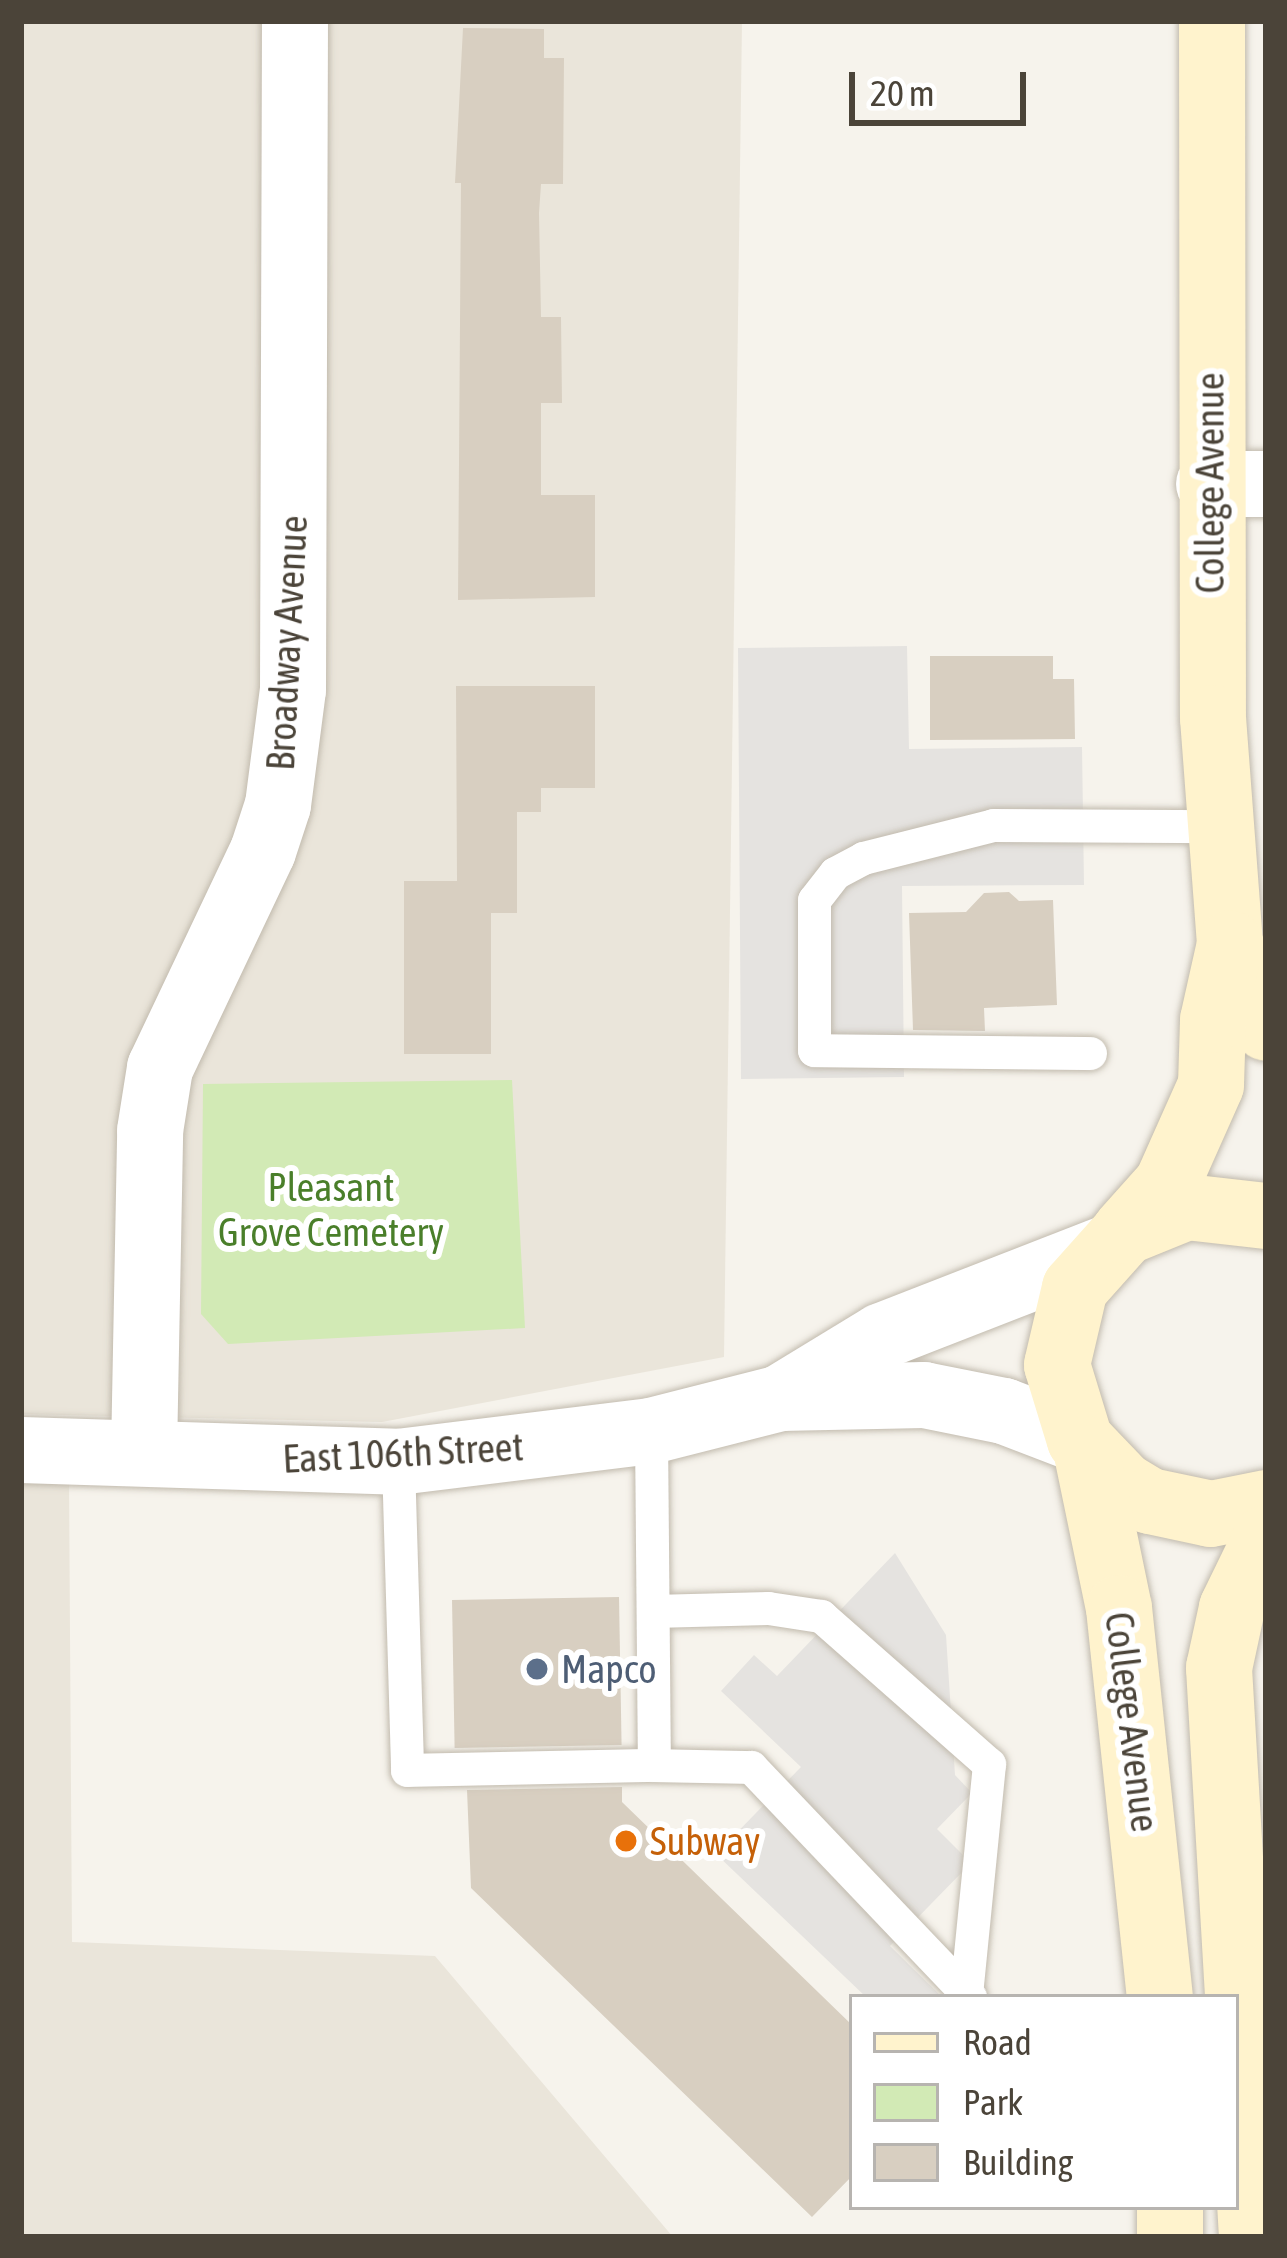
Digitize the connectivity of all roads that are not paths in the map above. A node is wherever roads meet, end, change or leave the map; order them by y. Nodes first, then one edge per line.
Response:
1 (295, 21) edge
2 (1212, 21) edge
3 (1237, 484) edge
4 (1222, 826) junction
5 (1248, 944) edge
6 (1266, 1028) edge
7 (1090, 1053) dead end
8 (1266, 1216) edge
9 (1114, 1241) junction
10 (780, 1398) junction
11 (651, 1430) junction
12 (1083, 1445) junction
13 (21, 1450) edge
14 (144, 1453) junction
15 (398, 1462) junction
16 (1266, 1503) edge
17 (1266, 1538) edge
18 (653, 1612) junction
19 (654, 1765) junction
20 (1251, 1882) edge
21 (967, 1994) edge
22 (968, 1994) edge
23 (1160, 1994) edge
24 (1252, 2237) edge

1 - 14 street, Broadway Avenue
2 - 3 main road, College Avenue
3 - 4 main road, College Avenue
4 - 5 main road, College Avenue
4 - 7 lane
5 - 6 main road, College Avenue
5 - 9 main road, College Avenue
8 - 9 main road
9 - 10 street, East 106th Street
9 - 12 main road, College Avenue
10 - 11 street, East 106th Street
10 - 12 street, East 106th Street
11 - 15 street, East 106th Street
11 - 18 lane
12 - 16 main road
12 - 23 main road, College Avenue
13 - 14 street, East 106th Street
14 - 15 street, East 106th Street
15 - 19 lane
17 - 20 main road
18 - 19 lane
18 - 22 lane
19 - 21 lane
20 - 24 main road

